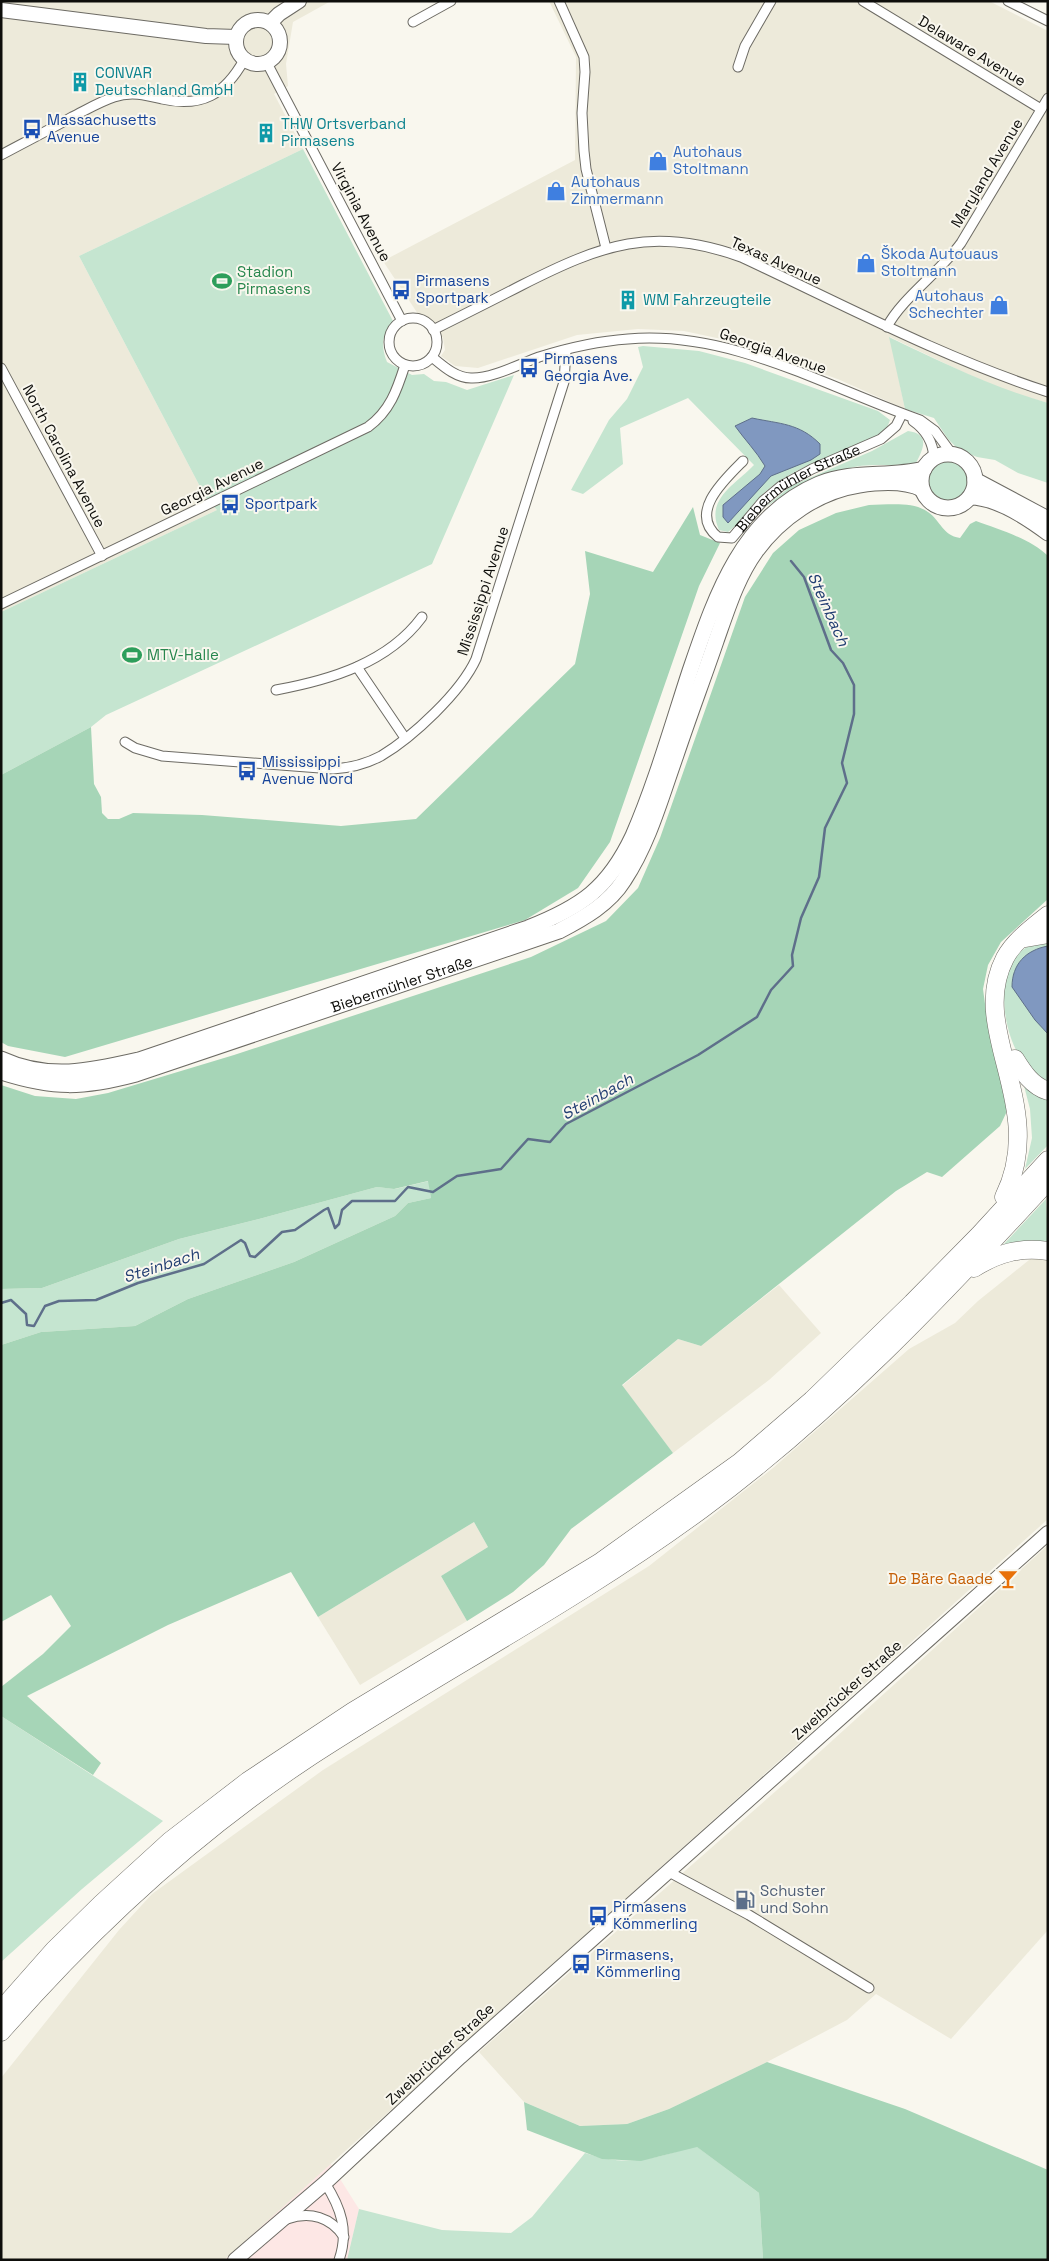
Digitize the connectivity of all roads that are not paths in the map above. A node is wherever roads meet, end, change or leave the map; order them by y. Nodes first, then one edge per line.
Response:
1 (298, 1) edge
2 (451, 1) edge
3 (558, 1) edge
4 (771, 1) edge
5 (863, 1) edge
6 (1008, 1) edge
7 (1, 10) edge
8 (1048, 21) edge
9 (413, 22) dead end
10 (270, 23) junction
11 (236, 37) junction
12 (244, 60) junction
13 (267, 63) junction
14 (738, 67) dead end
15 (1048, 98) edge
16 (1041, 109) junction
17 (1, 155) edge
18 (606, 248) junction
19 (402, 321) junction
20 (887, 327) junction
21 (434, 330) junction
22 (566, 350) junction
23 (432, 357) junction
24 (405, 365) junction
25 (1, 368) edge
26 (1048, 392) edge
27 (902, 414) junction
28 (952, 454) junction
29 (742, 461) dead end
30 (929, 464) junction
31 (975, 480) junction
32 (922, 489) junction
33 (970, 498) junction
34 (1046, 528) edge
35 (102, 556) junction
36 (1, 604) edge
37 (422, 617) dead end
38 (357, 667) junction
39 (276, 690) dead end
40 (405, 738) junction
41 (125, 742) dead end
42 (1048, 915) edge
43 (1048, 934) edge
44 (1020, 940) junction
45 (1005, 1040) junction
46 (1, 1059) edge
47 (1, 1072) edge
48 (1048, 1091) edge
49 (1048, 1160) edge
50 (1048, 1181) edge
51 (979, 1235) junction
52 (1048, 1250) edge
53 (957, 1279) junction
54 (1048, 1533) edge
55 (667, 1871) junction
56 (869, 1988) dead end
57 (1, 2010) edge
58 (1, 2032) edge
59 (326, 2183) junction
60 (282, 2221) junction
61 (344, 2238) junction
62 (236, 2260) edge
63 (339, 2260) edge

1 - 10 street
2 - 9 street
3 - 18 street
4 - 14 street
5 - 16 street, Delaware Avenue
6 - 8 street
7 - 11 street
10 - 11 street
10 - 13 street
11 - 12 street
12 - 13 street
12 - 17 street
13 - 19 street, Virginia Avenue
15 - 16 street, Maryland Avenue
16 - 20 street, Maryland Avenue
18 - 20 street, Texas Avenue
18 - 21 street, Texas Avenue
19 - 21 street
19 - 24 street
20 - 26 street, Texas Avenue
21 - 23 street
22 - 23 street, Georgia Avenue
22 - 27 street, Georgia Avenue
22 - 40 street, Mississippi Avenue
23 - 24 street
24 - 35 street, Georgia Avenue
25 - 35 street, North Carolina Avenue
27 - 28 street, Georgia Avenue
27 - 29 street, Biebermühler Straße
27 - 30 street, Georgia Avenue
28 - 30 main road
28 - 31 main road
30 - 32 main road
30 - 46 main road
31 - 33 main road
31 - 34 main road
32 - 33 main road
32 - 47 main road, Biebermühler Straße
33 - 34 main road
35 - 36 street, Georgia Avenue
37 - 38 street
38 - 39 street
38 - 40 street
40 - 41 street, Mississippi Avenue
42 - 44 highway
43 - 44 highway
44 - 45 highway
45 - 48 highway
45 - 51 highway
49 - 51 highway
50 - 53 highway
51 - 57 highway
52 - 53 highway
53 - 58 highway
54 - 55 street, Zweibrücker Straße
55 - 56 street
55 - 59 street, Zweibrücker Straße
59 - 60 street, Zweibrücker Straße
59 - 61 street
60 - 61 street
60 - 62 street, Zweibrücker Straße
61 - 63 street

